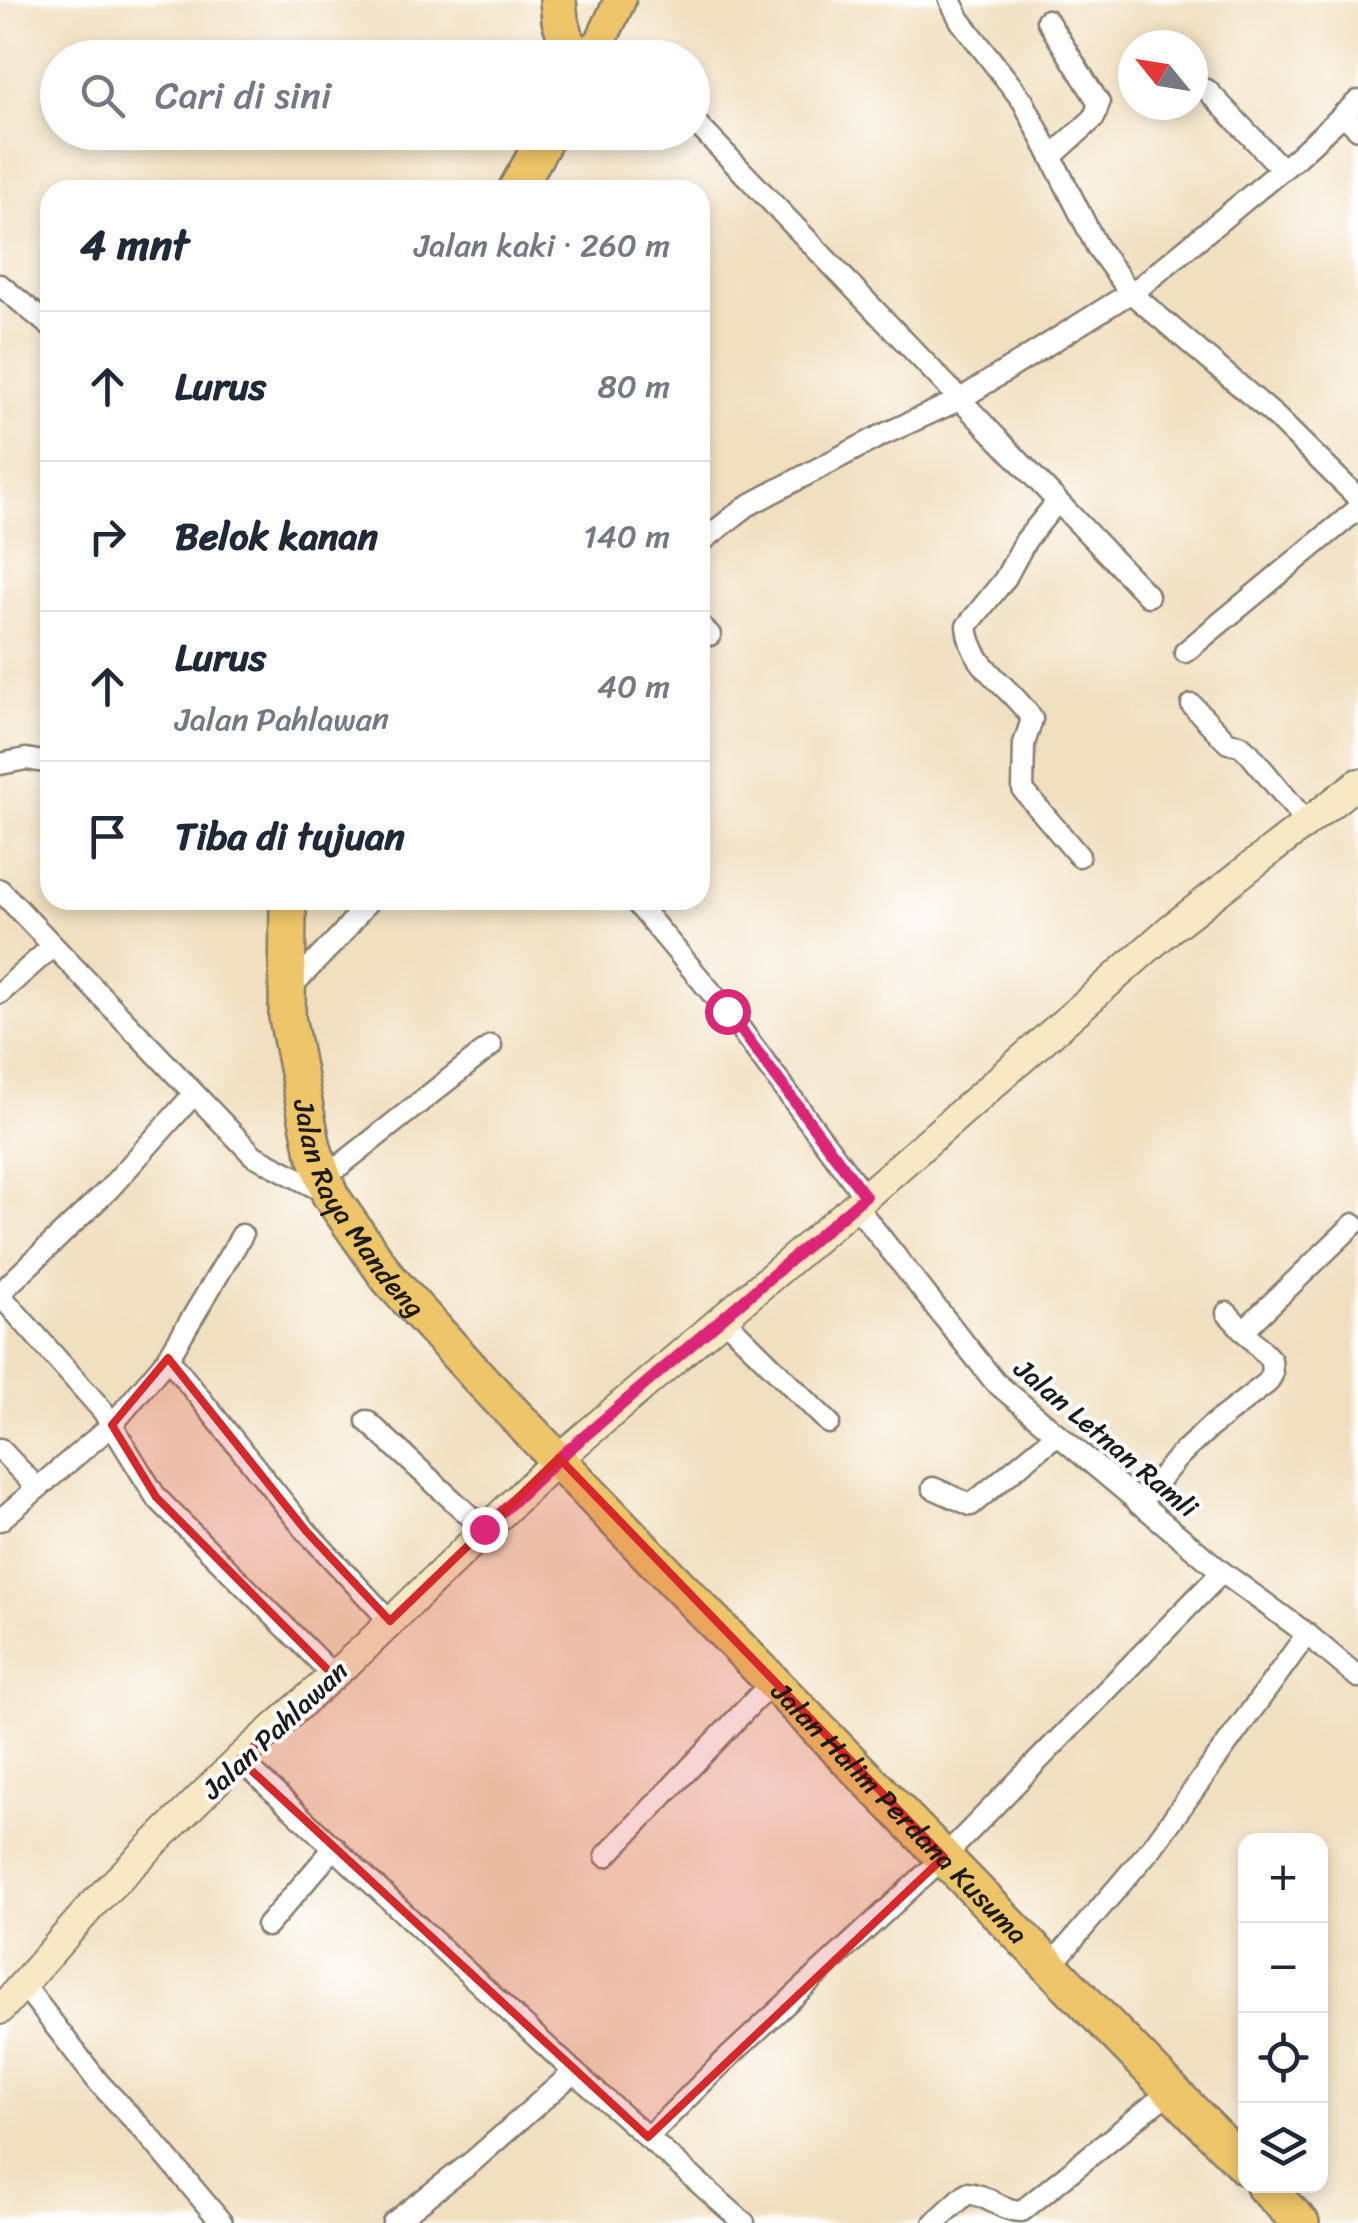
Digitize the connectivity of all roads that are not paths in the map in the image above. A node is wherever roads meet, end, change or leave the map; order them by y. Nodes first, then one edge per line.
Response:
1 (558, 0) edge
2 (618, 0) edge
3 (950, 0) edge
4 (1047, 20) dead end
5 (587, 40) edge
6 (589, 40) edge
7 (1208, 91) edge
8 (1353, 115) edge
9 (710, 138) edge
10 (539, 150) edge
11 (1052, 156) junction
12 (1282, 169) junction
13 (522, 180) edge
14 (0, 285) edge
15 (1130, 292) junction
16 (40, 318) edge
17 (959, 400) junction
18 (1358, 498) edge
19 (1057, 502) junction
20 (1358, 509) edge
21 (710, 534) edge
22 (1148, 596) dead end
23 (1185, 652) dead end
24 (1192, 705) dead end
25 (40, 761) edge
26 (0, 764) edge
27 (1358, 783) edge
28 (1306, 823) junction
29 (1080, 856) dead end
30 (0, 890) edge
31 (288, 910) edge
32 (360, 910) edge
33 (642, 910) edge
34 (53, 946) junction
35 (286, 992) junction
36 (0, 993) edge
37 (491, 1046) dead end
38 (194, 1094) junction
39 (327, 1187) junction
40 (860, 1201) junction
41 (1354, 1224) dead end
42 (242, 1235) dead end
43 (0, 1294) edge
44 (1227, 1313) dead end
45 (723, 1318) junction
46 (1244, 1331) junction
47 (168, 1358) junction
48 (366, 1421) dead end
49 (829, 1423) dead end
50 (112, 1425) junction
51 (1056, 1435) junction
52 (0, 1449) edge
53 (559, 1458) junction
54 (37, 1488) junction
55 (933, 1488) dead end
56 (1139, 1504) junction
57 (0, 1520) edge
58 (484, 1529) junction
59 (1222, 1572) junction
60 (390, 1620) junction
61 (1307, 1634) junction
62 (1355, 1668) edge
63 (334, 1676) junction
64 (772, 1682) junction
65 (239, 1759) junction
66 (334, 1847) junction
67 (606, 1856) dead end
68 (944, 1857) junction
69 (266, 1926) dead end
70 (1050, 1968) junction
71 (22, 1984) junction
72 (0, 2010) edge
73 (574, 2072) junction
74 (1170, 2091) junction
75 (648, 2137) junction
76 (1238, 2159) edge
77 (1271, 2193) edge
78 (222, 2223) edge
79 (393, 2223) edge
80 (744, 2223) edge
81 (934, 2223) edge
82 (1302, 2223) edge

1 - 5 highway
2 - 6 main road
3 - 11 street
4 - 11 street
7 - 12 street
8 - 12 street
9 - 17 street
10 - 13 highway
11 - 15 street
12 - 15 street
14 - 16 street
15 - 17 street
15 - 18 street
17 - 19 street
17 - 21 street
19 - 22 street
19 - 29 street
20 - 23 street
24 - 28 street
25 - 26 street
27 - 28 main road, Jalan Pahlawan
28 - 40 main road, Jalan Pahlawan
30 - 34 street
31 - 35 highway, Jalan Raya Mandeng
32 - 35 street
33 - 40 street, Jalan Letnan Ramli
34 - 36 street
34 - 38 street
35 - 39 highway, Jalan Raya Mandeng
37 - 39 street
38 - 39 street
38 - 43 street
39 - 53 highway, Jalan Raya Mandeng
40 - 45 main road, Jalan Pahlawan
40 - 51 street, Jalan Letnan Ramli
41 - 46 street
42 - 47 street
43 - 50 street
44 - 46 street
45 - 49 street
45 - 53 main road, Jalan Pahlawan
46 - 56 street
47 - 50 street
47 - 60 street
48 - 58 street
50 - 54 street
50 - 63 street
51 - 55 street
51 - 56 street, Jalan Letnan Ramli
52 - 54 street
53 - 58 main road, Jalan Pahlawan
53 - 64 highway, Jalan Halim Perdana Kusuma
54 - 57 street
56 - 59 street, Jalan Letnan Ramli
58 - 60 main road, Jalan Pahlawan
59 - 61 street, Jalan Letnan Ramli
59 - 68 street
60 - 63 main road, Jalan Pahlawan
61 - 62 street, Jalan Letnan Ramli
61 - 70 street
63 - 65 main road, Jalan Pahlawan
64 - 67 street
64 - 68 highway, Jalan Halim Perdana Kusuma
65 - 66 street
65 - 71 main road, Jalan Pahlawan
66 - 69 street
66 - 73 street
68 - 70 highway, Jalan Halim Perdana Kusuma
68 - 75 street
70 - 74 highway, Jalan Halim Perdana Kusuma
71 - 72 main road, Jalan Pahlawan
71 - 78 street
73 - 75 street
73 - 79 street
74 - 76 highway, Jalan Halim Perdana Kusuma
74 - 81 street
75 - 80 street
77 - 82 highway

